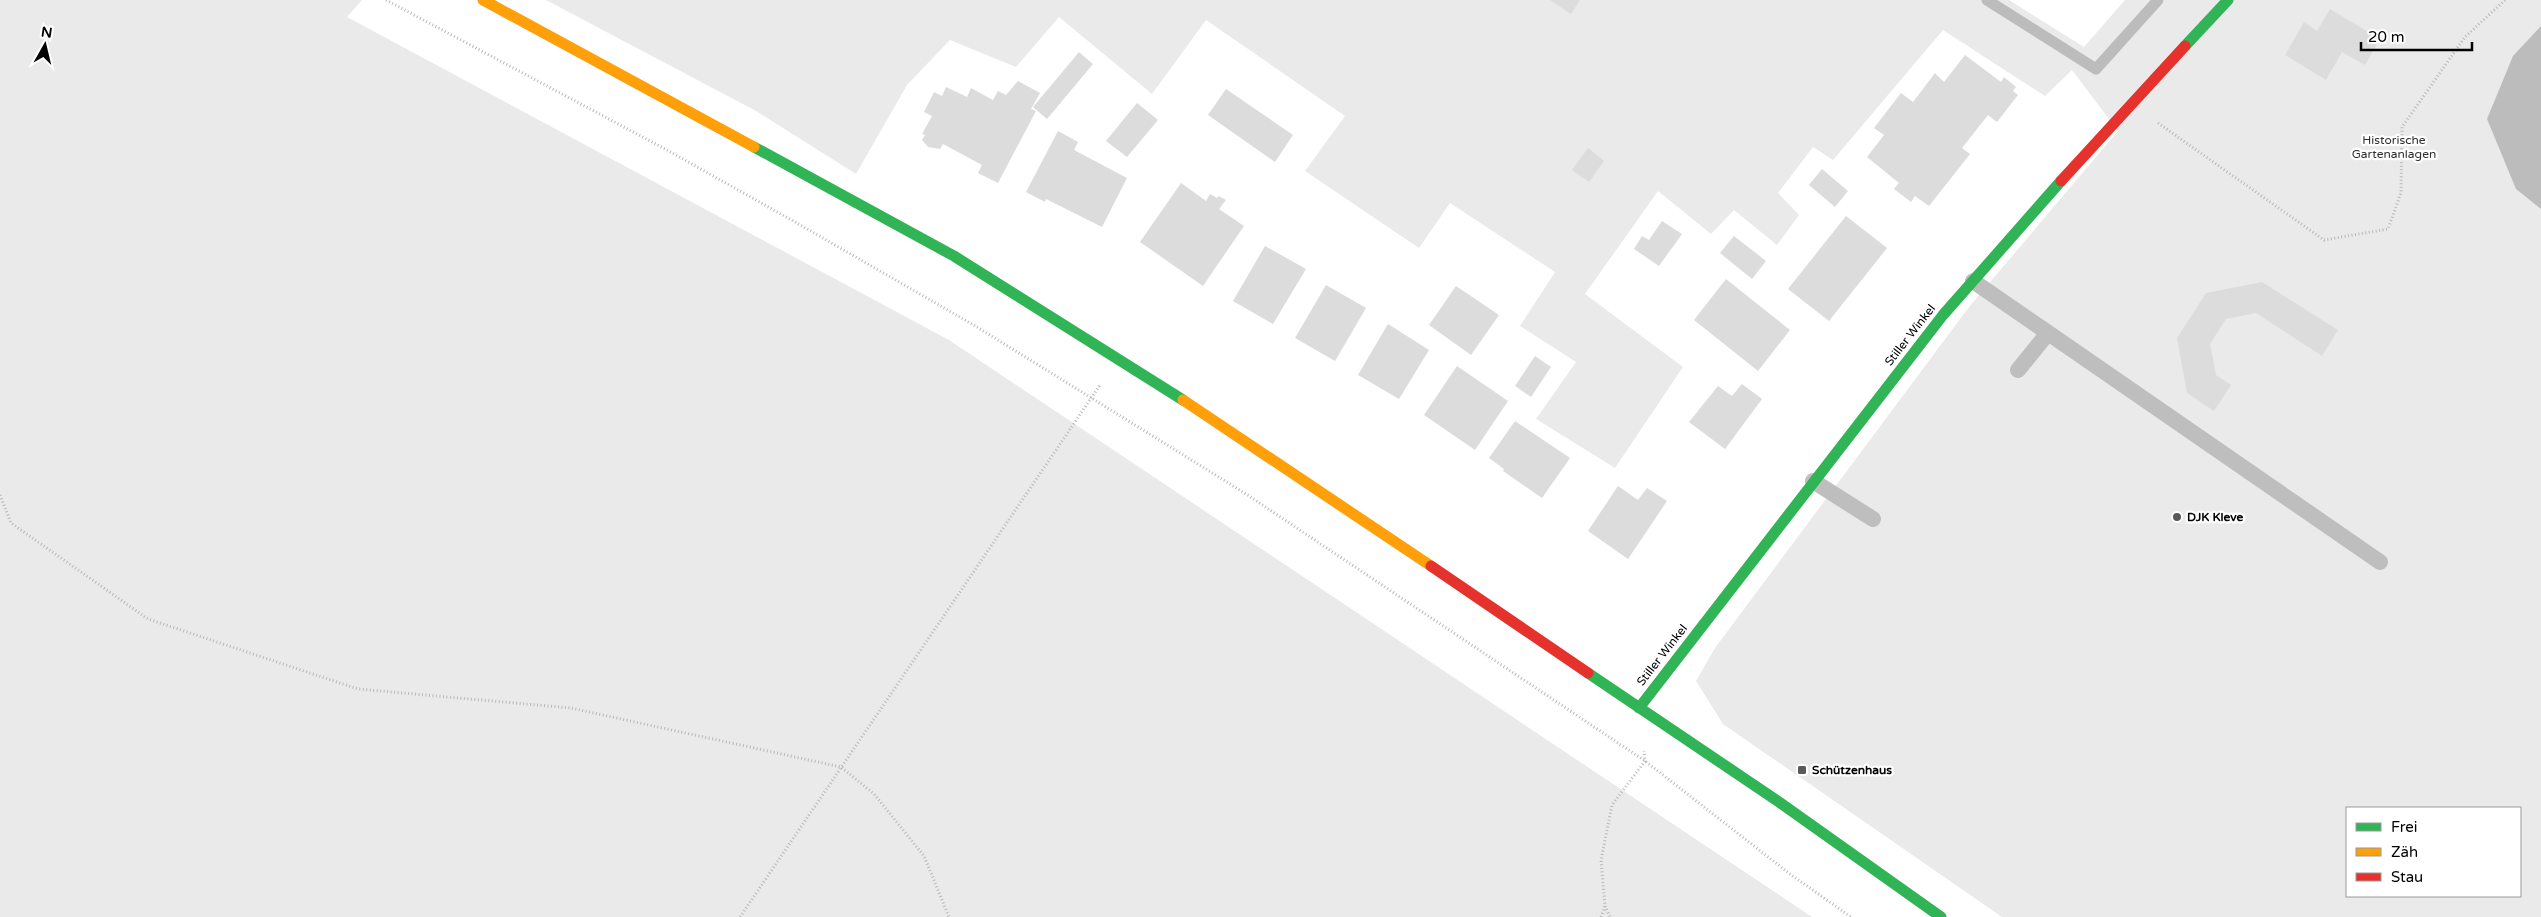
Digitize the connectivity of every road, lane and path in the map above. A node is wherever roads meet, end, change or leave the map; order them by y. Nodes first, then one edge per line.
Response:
1 (386, 0) edge
2 (483, 0) edge
3 (2228, 0) edge
4 (2505, 0) edge
5 (2130, 103) junction
6 (1973, 281) junction
7 (2048, 333) junction
8 (1117, 357) junction
9 (2018, 370) dead end
10 (1092, 398) junction
11 (1813, 481) junction
12 (0, 495) edge
13 (1873, 519) dead end
14 (2380, 562) dead end
15 (1639, 708) junction
16 (1645, 761) junction
17 (841, 767) junction
18 (1605, 906) junction
19 (740, 917) edge
20 (949, 917) edge
21 (1601, 917) edge
22 (1610, 917) edge
23 (1851, 917) edge
24 (1941, 917) edge

1 - 10 path
2 - 8 main road
3 - 5 main road, Stiller Winkel
4 - 5 path
5 - 6 main road, Stiller Winkel
6 - 7 lane
6 - 11 main road, Stiller Winkel
7 - 9 lane
7 - 14 lane
8 - 10 path
8 - 15 main road
10 - 16 path
10 - 17 path
11 - 13 lane
11 - 15 main road, Stiller Winkel
12 - 17 path
15 - 24 main road
16 - 18 path
16 - 23 path
17 - 19 path
17 - 20 path
18 - 21 path
18 - 22 path

